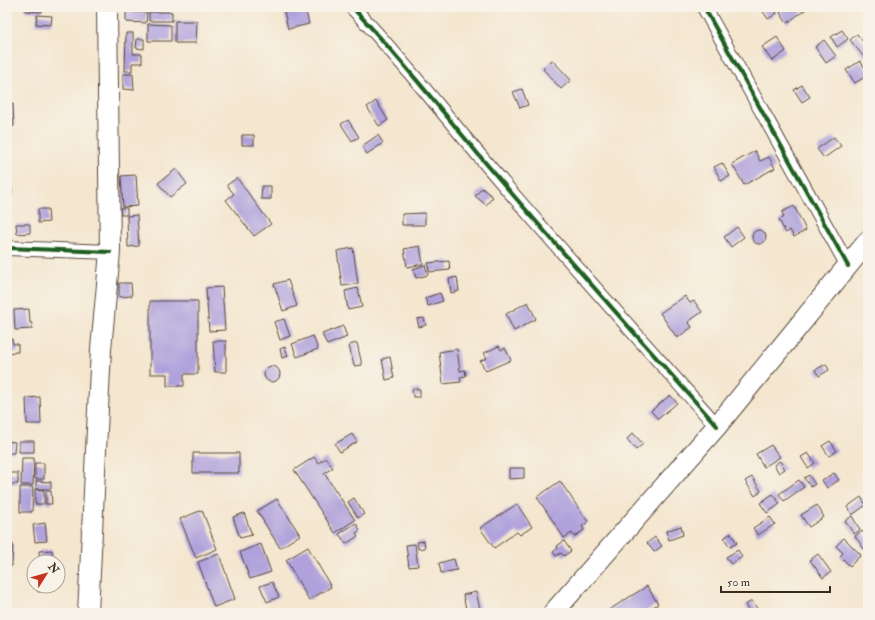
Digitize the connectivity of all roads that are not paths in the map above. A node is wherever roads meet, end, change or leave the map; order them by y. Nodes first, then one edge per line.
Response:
1 (107, 7) edge
2 (352, 7) edge
3 (704, 7) edge
4 (868, 241) edge
5 (7, 248) edge
6 (110, 252) junction
7 (848, 266) junction
8 (717, 426) junction
9 (88, 613) edge
10 (553, 613) edge

1 - 6 main road
2 - 8 street
3 - 7 street
4 - 7 main road
5 - 6 street
6 - 9 main road
7 - 8 main road
8 - 10 main road

